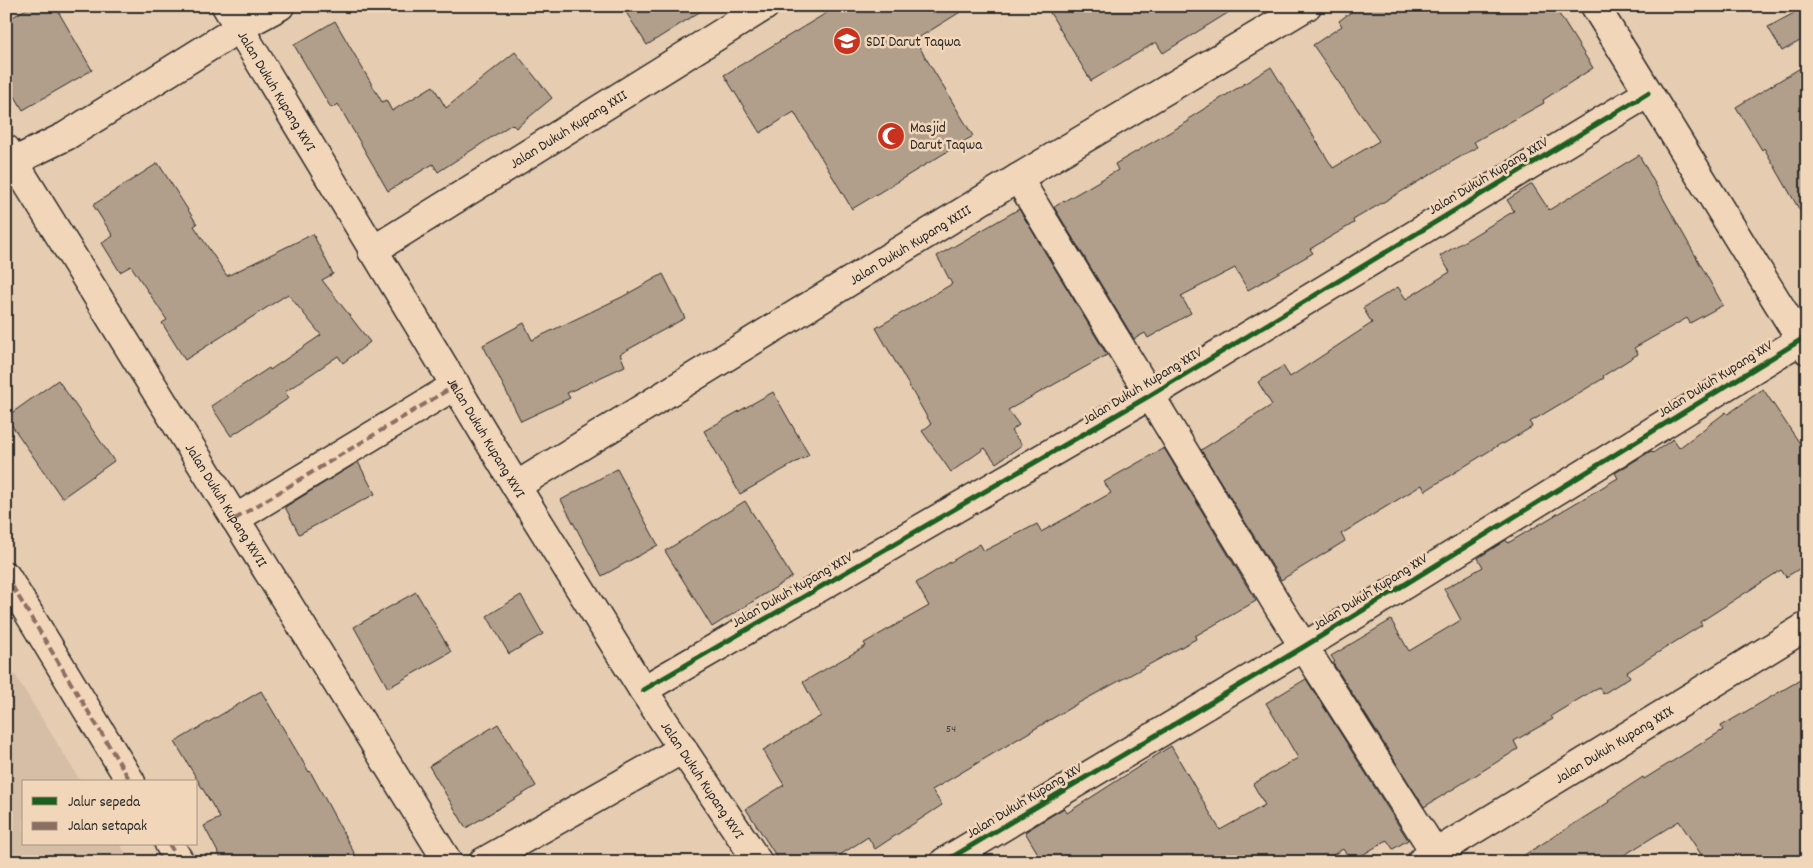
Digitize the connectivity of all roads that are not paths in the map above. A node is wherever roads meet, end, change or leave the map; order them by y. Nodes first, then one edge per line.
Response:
1 (280, 6) edge
2 (765, 6) edge
3 (1307, 6) edge
4 (1595, 6) edge
5 (232, 17) edge
6 (1648, 93) junction
7 (10, 155) edge
8 (1018, 178) junction
9 (372, 251) junction
10 (1805, 342) edge
11 (456, 385) junction
12 (1149, 396) junction
13 (516, 486) junction
14 (235, 519) junction
15 (6, 576) edge
16 (1807, 626) edge
17 (1305, 646) junction
18 (643, 690) junction
19 (683, 749) junction
20 (130, 780) edge
21 (170, 846) edge
22 (1432, 859) edge
23 (180, 862) edge
24 (448, 862) edge
25 (483, 862) edge
26 (758, 862) edge
27 (944, 862) edge

1 - 5 street
2 - 9 street, Jalan Dukuh Kupang XXII
3 - 8 street, Jalan Dukuh Kupang XXIII
4 - 6 street
5 - 7 street
5 - 9 street, Jalan Dukuh Kupang XXVI
6 - 10 street
6 - 12 street, Jalan Dukuh Kupang XXIV
7 - 14 street, Jalan Dukuh Kupang XXVII
8 - 12 street
8 - 13 street, Jalan Dukuh Kupang XXIII
9 - 11 street, Jalan Dukuh Kupang XXVI
10 - 17 street, Jalan Dukuh Kupang XXV
11 - 13 street, Jalan Dukuh Kupang XXVI
11 - 14 street
12 - 17 street
12 - 18 street, Jalan Dukuh Kupang XXIV
13 - 18 street, Jalan Dukuh Kupang XXVI
14 - 24 street, Jalan Dukuh Kupang XXVII
15 - 20 street
16 - 22 street, Jalan Dukuh Kupang XXIX
17 - 22 street
17 - 27 street, Jalan Dukuh Kupang XXV
18 - 19 street, Jalan Dukuh Kupang XXVI
19 - 25 street
19 - 26 street, Jalan Dukuh Kupang XXVI
21 - 23 street

